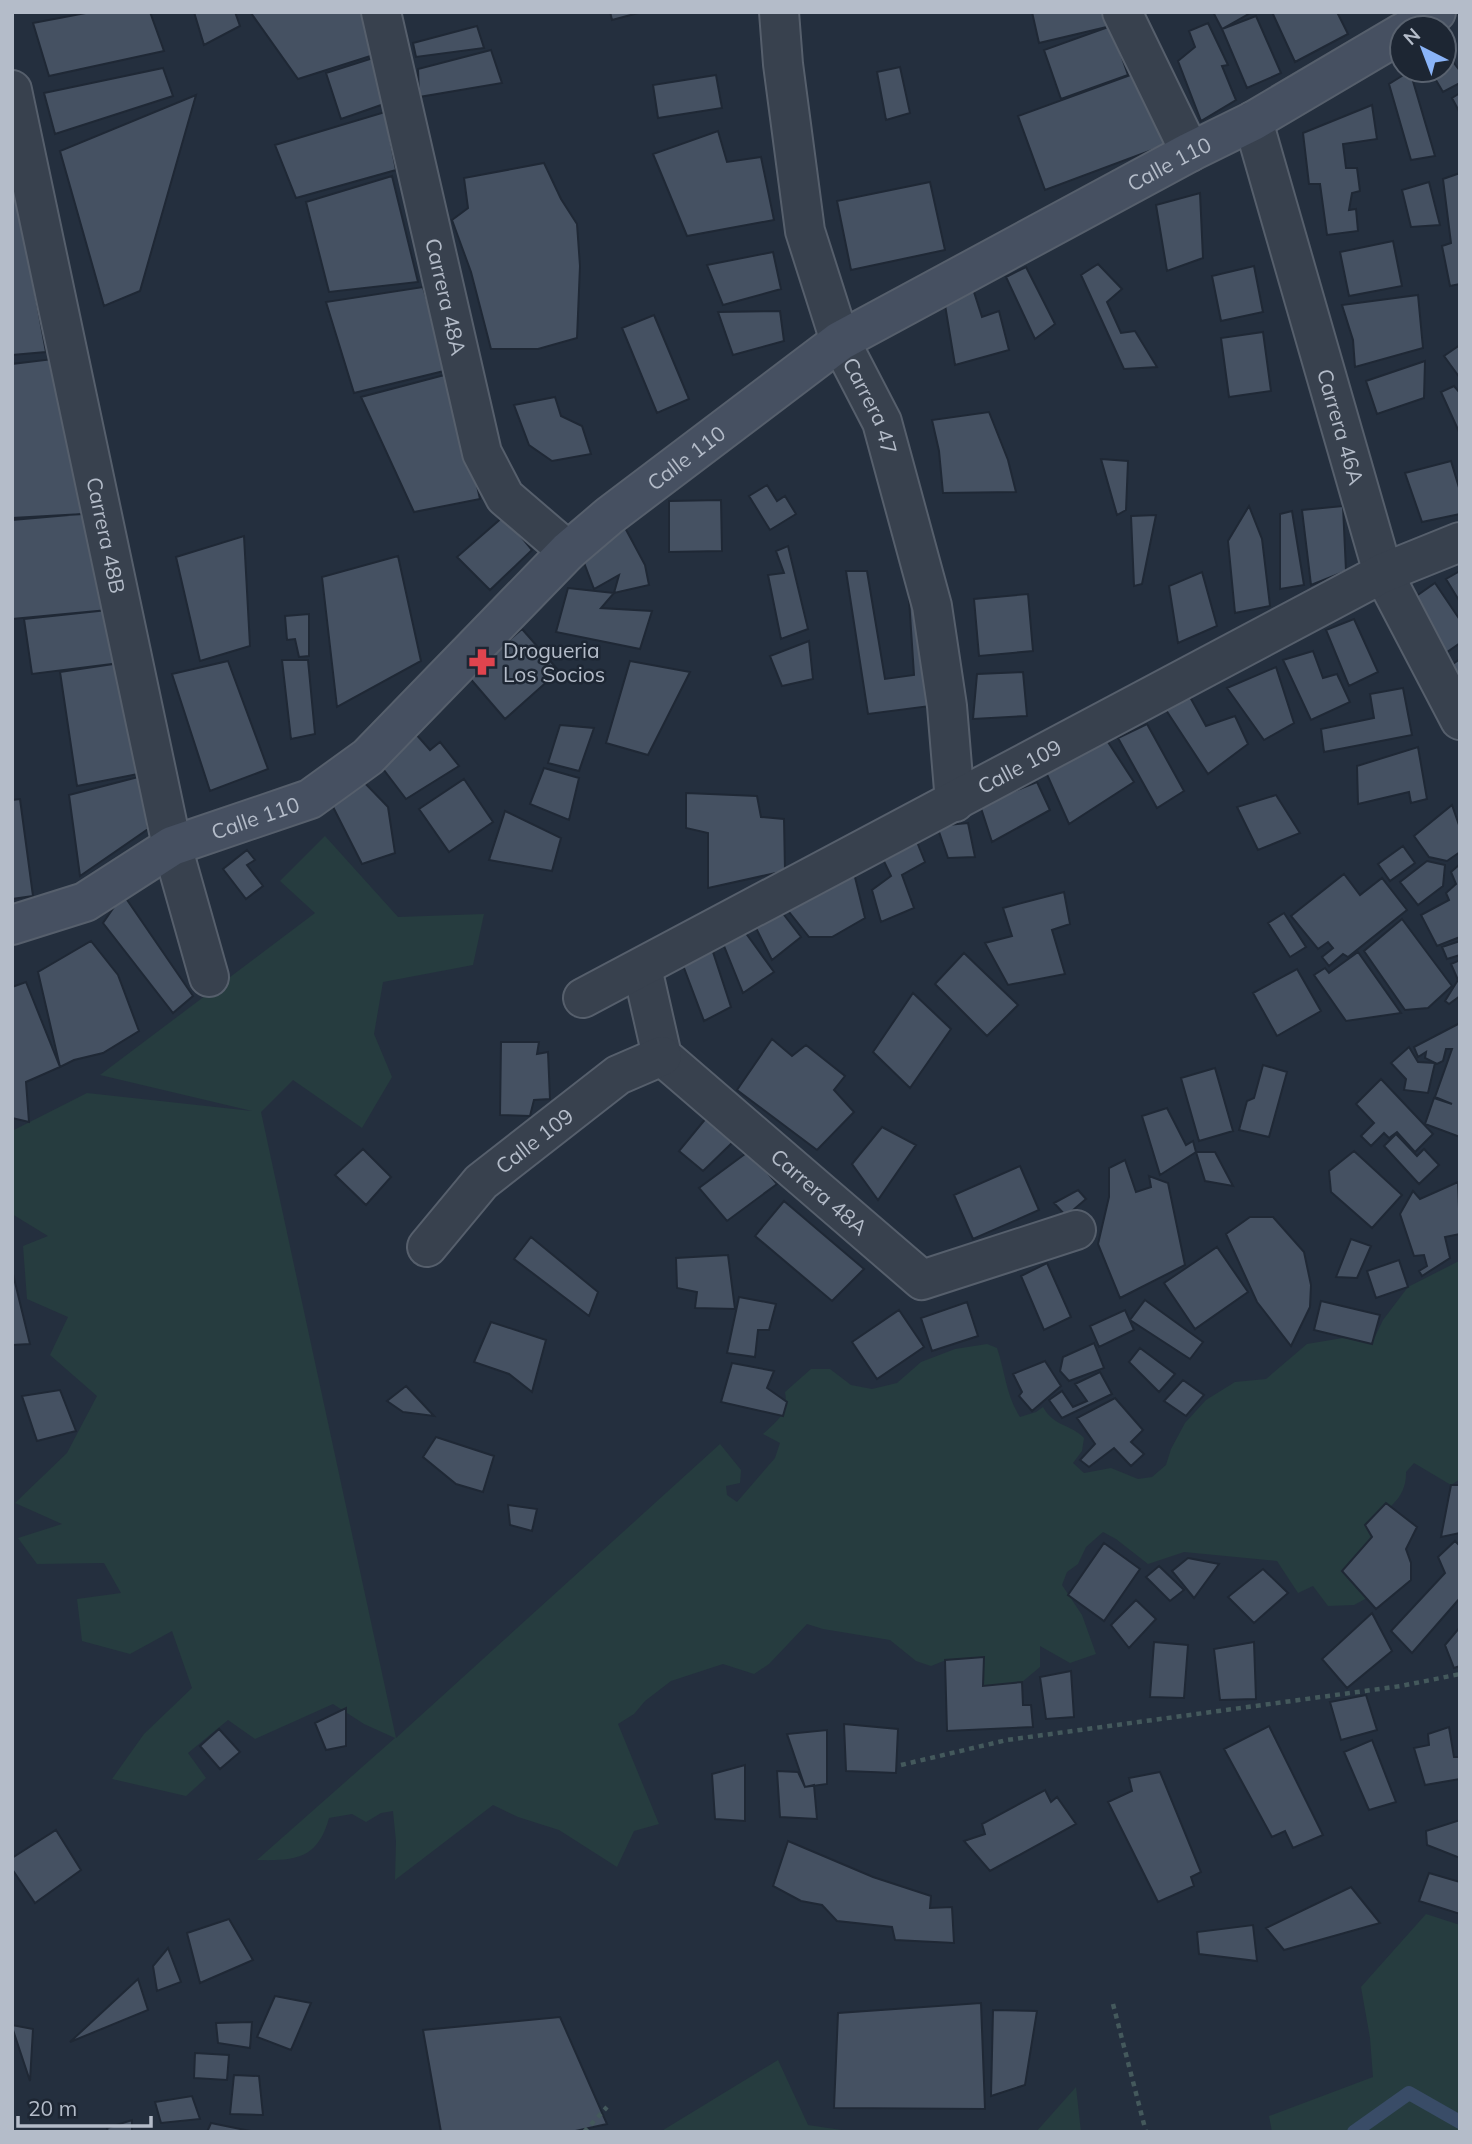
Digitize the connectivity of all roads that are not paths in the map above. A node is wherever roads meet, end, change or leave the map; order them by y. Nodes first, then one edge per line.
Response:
1 (380, 12) edge
2 (779, 12) edge
3 (1122, 12) edge
4 (1388, 41) edge
5 (12, 90) edge
6 (1253, 121) junction
7 (1189, 152) junction
8 (840, 341) junction
9 (1460, 542) edge
10 (568, 551) junction
11 (1383, 573) junction
12 (1460, 720) edge
13 (955, 802) junction
14 (172, 846) junction
15 (12, 925) edge
16 (642, 968) junction
17 (209, 977) dead end
18 (583, 998) dead end
19 (662, 1056) junction
20 (1076, 1230) dead end
21 (427, 1247) dead end

1 - 10 street, Carrera 48A
2 - 8 street, Carrera 47
3 - 7 street
4 - 6 street, Calle 110
5 - 14 street, Carrera 48B
6 - 7 street, Calle 110
6 - 11 street, Carrera 46A
7 - 8 street, Calle 110
8 - 10 street, Calle 110
8 - 13 street, Carrera 47
9 - 11 street, Calle 109
10 - 14 street, Calle 110
11 - 12 street, Carrera 46A
11 - 13 street, Calle 109
13 - 16 street, Calle 109
14 - 15 street, Calle 110
14 - 17 street, Carrera 48B
16 - 18 street, Calle 109
16 - 19 street
19 - 20 street, Carrera 48A
19 - 21 street, Calle 109

